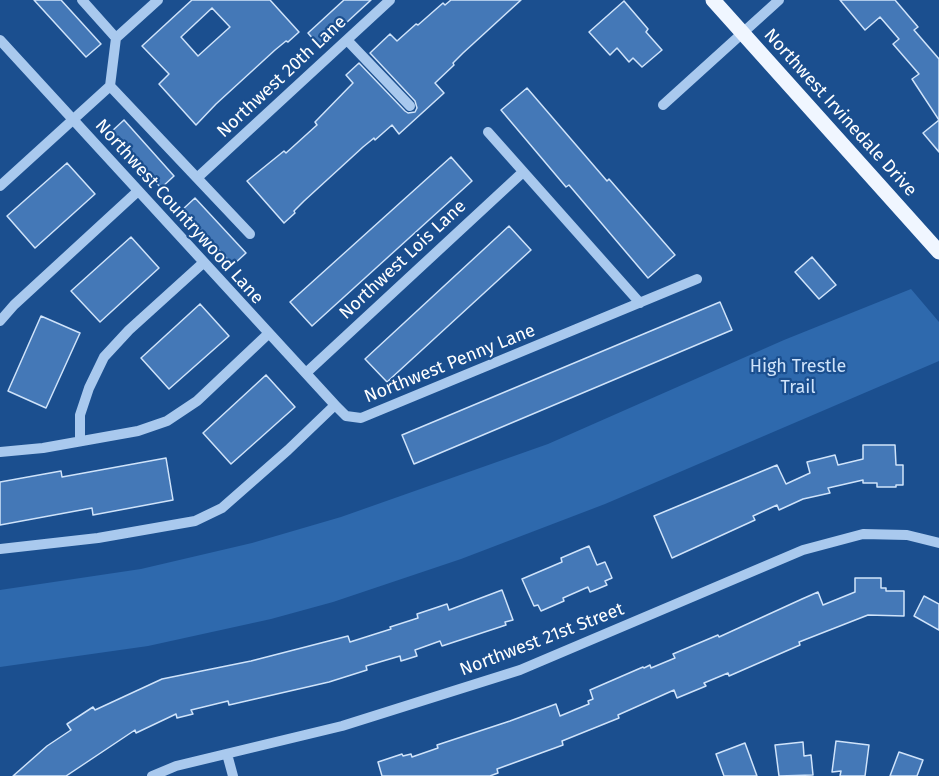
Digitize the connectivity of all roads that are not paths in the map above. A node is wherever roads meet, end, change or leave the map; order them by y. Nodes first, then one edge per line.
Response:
1 (82, 0) edge
2 (158, 0) edge
3 (390, 0) edge
4 (713, 0) edge
5 (779, 0) edge
6 (743, 34) junction
7 (116, 38) junction
8 (0, 40) edge
9 (347, 40) junction
10 (110, 86) junction
11 (663, 105) dead end
12 (410, 106) dead end
13 (73, 120) junction
14 (488, 132) dead end
15 (523, 172) junction
16 (197, 178) junction
17 (0, 186) edge
18 (138, 191) junction
19 (250, 234) dead end
20 (939, 252) edge
21 (203, 262) junction
22 (698, 279) dead end
23 (640, 303) junction
24 (0, 321) edge
25 (268, 334) junction
26 (306, 373) junction
27 (335, 405) junction
28 (80, 441) junction
29 (0, 452) edge
30 (939, 543) edge
31 (0, 549) edge
32 (227, 754) junction
33 (152, 776) edge
34 (233, 776) edge

1 - 7 street
2 - 7 street
3 - 9 street, Northwest 20th Lane
4 - 6 main road, Northwest Irvinedale Drive
5 - 6 street
6 - 11 street
6 - 20 main road, Northwest Irvinedale Drive
7 - 10 street
8 - 13 street, Northwest Countrywood Lane
9 - 12 street
9 - 16 street, Northwest 20th Lane
10 - 13 street
10 - 16 street
13 - 17 street
13 - 18 street, Northwest Countrywood Lane
14 - 15 street
15 - 23 street
15 - 26 street, Northwest Lois Lane
16 - 19 street
18 - 21 street, Northwest Countrywood Lane
18 - 24 street
21 - 25 street, Northwest Countrywood Lane
21 - 28 street
22 - 23 street, Northwest Penny Lane
23 - 27 street, Northwest Penny Lane
25 - 26 street, Northwest Countrywood Lane
25 - 28 street
26 - 27 street, Northwest Countrywood Lane
27 - 31 street
28 - 29 street
30 - 32 street, Northwest 21st Street
32 - 33 street, Northwest 21st Street
32 - 34 street

